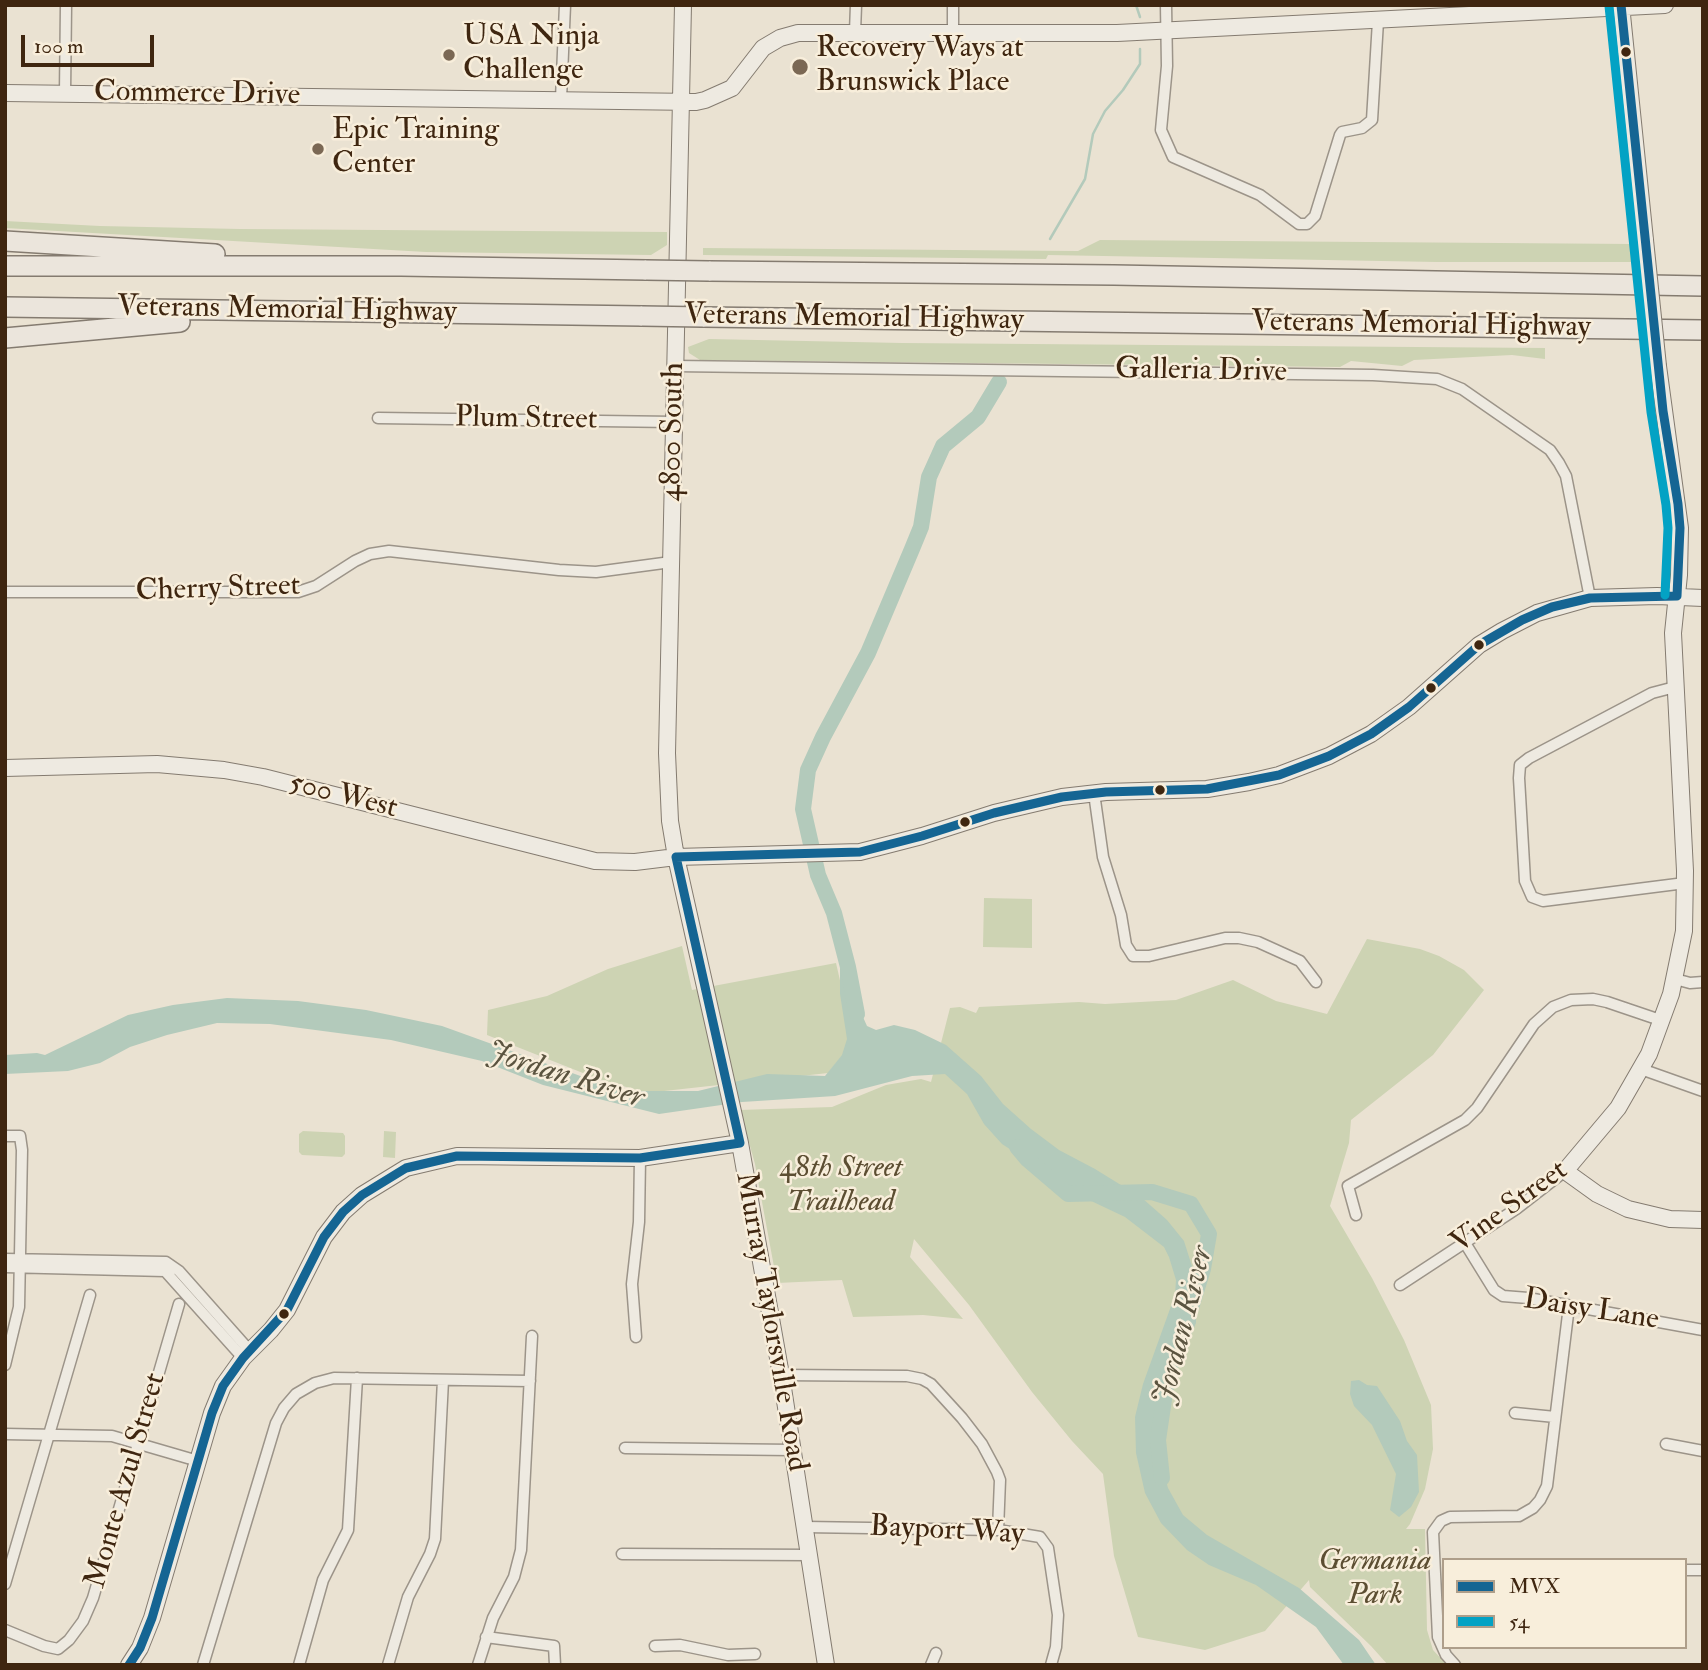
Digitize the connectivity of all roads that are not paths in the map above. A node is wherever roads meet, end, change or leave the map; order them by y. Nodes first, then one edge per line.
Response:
1 (66, 5) edge
2 (565, 5) edge
3 (683, 5) edge
4 (856, 5) edge
5 (953, 5) edge
6 (1166, 5) edge
7 (1665, 5) edge
8 (1621, 6) edge
9 (1378, 21) junction
10 (1166, 31) junction
11 (855, 32) junction
12 (953, 33) junction
13 (5, 93) edge
14 (65, 93) junction
15 (561, 99) junction
16 (681, 102) junction
17 (5, 241) edge
18 (5, 266) edge
19 (401, 266) junction
20 (1703, 278) edge
21 (1681, 286) junction
22 (1703, 286) edge
23 (5, 307) edge
24 (244, 312) junction
25 (1703, 330) edge
26 (5, 338) edge
27 (675, 366) junction
28 (378, 418) dead end
29 (674, 422) junction
30 (671, 562) junction
31 (5, 593) edge
32 (1677, 596) junction
33 (1590, 598) junction
34 (1703, 598) edge
35 (1675, 687) junction
36 (5, 768) edge
37 (1094, 793) junction
38 (676, 857) junction
39 (1685, 883) junction
40 (1675, 979) junction
41 (1316, 982) dead end
42 (1703, 982) edge
43 (1662, 1021) junction
44 (1641, 1069) junction
45 (1703, 1091) edge
46 (5, 1136) edge
47 (740, 1143) junction
48 (640, 1158) junction
49 (1566, 1171) junction
50 (1356, 1215) dead end
51 (1703, 1220) edge
52 (1465, 1243) junction
53 (5, 1259) edge
54 (20, 1263) junction
55 (5, 1267) edge
56 (1400, 1285) dead end
57 (90, 1295) dead end
58 (179, 1304) dead end
59 (1569, 1306) junction
60 (1703, 1330) edge
61 (532, 1336) dead end
62 (636, 1337) dead end
63 (246, 1354) junction
64 (5, 1365) edge
65 (780, 1375) junction
66 (357, 1378) junction
67 (443, 1380) junction
68 (530, 1381) junction
69 (1515, 1413) dead end
70 (1555, 1418) junction
71 (5, 1434) edge
72 (48, 1435) junction
73 (138, 1443) junction
74 (1666, 1444) dead end
75 (625, 1448) dead end
76 (792, 1450) junction
77 (1703, 1451) edge
78 (198, 1461) junction
79 (805, 1527) junction
80 (998, 1530) junction
81 (622, 1553) dead end
82 (809, 1555) junction
83 (5, 1584) edge
84 (5, 1630) edge
85 (486, 1637) junction
86 (1442, 1645) edge
87 (655, 1646) dead end
88 (1444, 1649) edge
89 (936, 1653) dead end
90 (755, 1654) dead end
91 (728, 1660) edge
92 (129, 1665) edge
93 (202, 1665) edge
94 (299, 1665) edge
95 (388, 1665) edge
96 (478, 1665) edge
97 (555, 1665) edge
98 (826, 1665) edge
99 (931, 1665) edge
100 (1051, 1665) edge
101 (1455, 1665) edge

1 - 14 street
2 - 15 street
3 - 16 street, 4800 South
4 - 11 street
5 - 12 street
6 - 10 street
7 - 8 street, Commerce Drive
8 - 9 street, Commerce Drive
8 - 32 street, Vine Street, bridge
9 - 10 street, Commerce Drive
9 - 10 street
10 - 12 street, Commerce Drive
11 - 12 street, Commerce Drive
11 - 16 street, Commerce Drive
13 - 14 street, Commerce Drive
14 - 15 street, Commerce Drive
15 - 16 street, Commerce Drive
16 - 27 street, 4800 South
17 - 19 highway
18 - 19 highway, Veterans Memorial Highway
19 - 21 highway, Veterans Memorial Highway, bridge
20 - 21 highway
21 - 22 highway, Veterans Memorial Highway
23 - 24 highway, Veterans Memorial Highway
24 - 25 highway, Veterans Memorial Highway, bridge
24 - 26 highway
27 - 29 street, 4800 South
27 - 33 street, Galleria Drive
28 - 29 street, Plum Street
29 - 30 street, 4800 South
30 - 31 street, Cherry Street
30 - 38 street, 4800 South
32 - 33 street, 500 West
32 - 34 street, 500 West
32 - 35 street, Vine Street
33 - 37 street, 500 West
35 - 39 street, Vine Street
35 - 39 street
36 - 38 street, 500 West
37 - 38 street, 500 West
37 - 41 street
38 - 47 street, Murray Taylorsville Road
39 - 40 street, Vine Street
40 - 42 street
40 - 43 street, Vine Street
43 - 44 street, Vine Street
43 - 50 street
44 - 45 street
44 - 49 street, Vine Street
46 - 54 street
47 - 48 street
47 - 65 street, Murray Taylorsville Road
48 - 62 street
48 - 63 street
49 - 51 street
49 - 52 street, Vine Street
52 - 56 street, Vine Street
52 - 59 street, Daisy Lane
53 - 54 street
54 - 55 street
54 - 63 street
54 - 64 street
57 - 72 street
58 - 73 street, Monte Azul Street
59 - 60 street, Daisy Lane
59 - 70 street
61 - 68 street
63 - 78 street
65 - 76 street, Murray Taylorsville Road
65 - 80 street
66 - 67 street
66 - 93 street
66 - 94 street
67 - 68 street
67 - 95 street
68 - 85 street
69 - 70 street
70 - 86 street
71 - 72 street
72 - 73 street
72 - 83 street
73 - 78 street
73 - 84 street, Monte Azul Street
74 - 77 street
75 - 76 street
76 - 79 street, Murray Taylorsville Road
78 - 92 street
79 - 80 street, Bayport Way
79 - 82 street, Murray Taylorsville Road
80 - 100 street, Bayport Way
81 - 82 street
82 - 98 street, Murray Taylorsville Road
85 - 96 street
85 - 97 street
87 - 91 street
88 - 101 street
89 - 99 street
90 - 91 street

